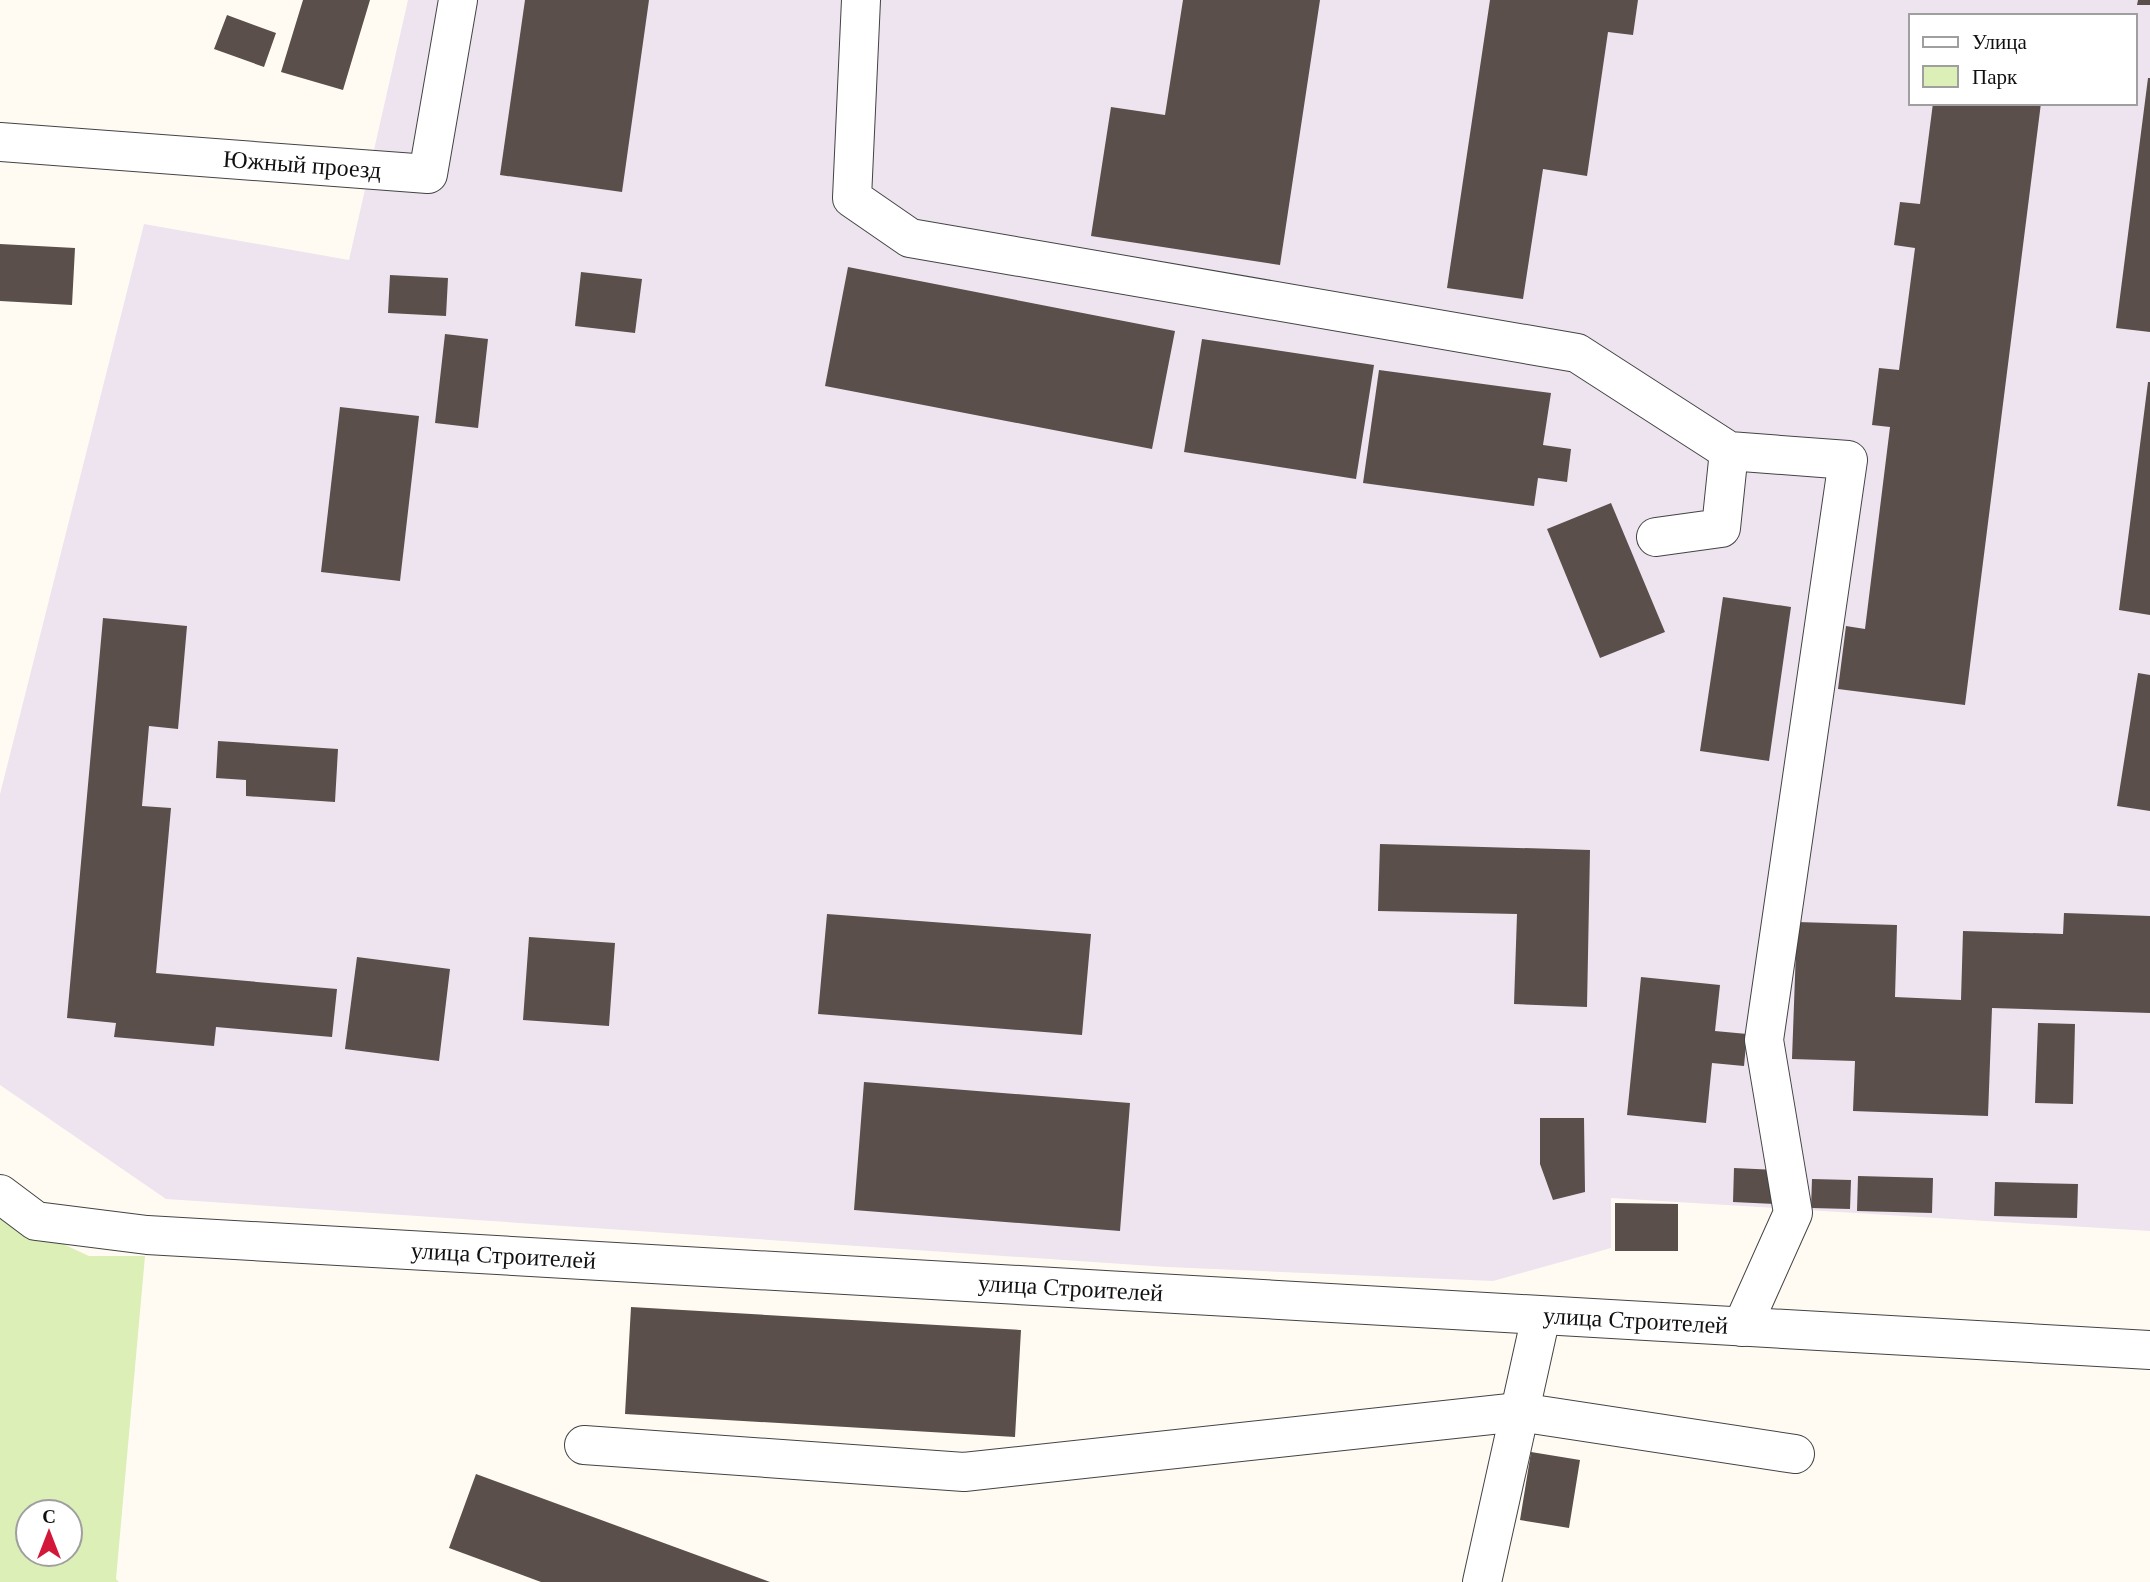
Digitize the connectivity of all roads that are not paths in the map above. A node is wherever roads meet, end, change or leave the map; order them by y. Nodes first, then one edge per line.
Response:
1 (458, 0) edge
2 (861, 0) edge
3 (0, 142) edge
4 (1729, 451) junction
5 (1656, 537) dead end
6 (0, 1194) edge
7 (1541, 1316) junction
8 (1742, 1327) junction
9 (2150, 1350) edge
10 (1520, 1412) junction
11 (584, 1445) dead end
12 (1795, 1454) dead end
13 (1482, 1582) edge

1 - 3 street, Южный проезд
2 - 4 street
4 - 5 street
4 - 8 street
6 - 7 street, улица Строителей
7 - 8 street, улица Строителей
7 - 10 street
8 - 9 street, улица Строителей
10 - 11 street
10 - 12 street
10 - 13 street

